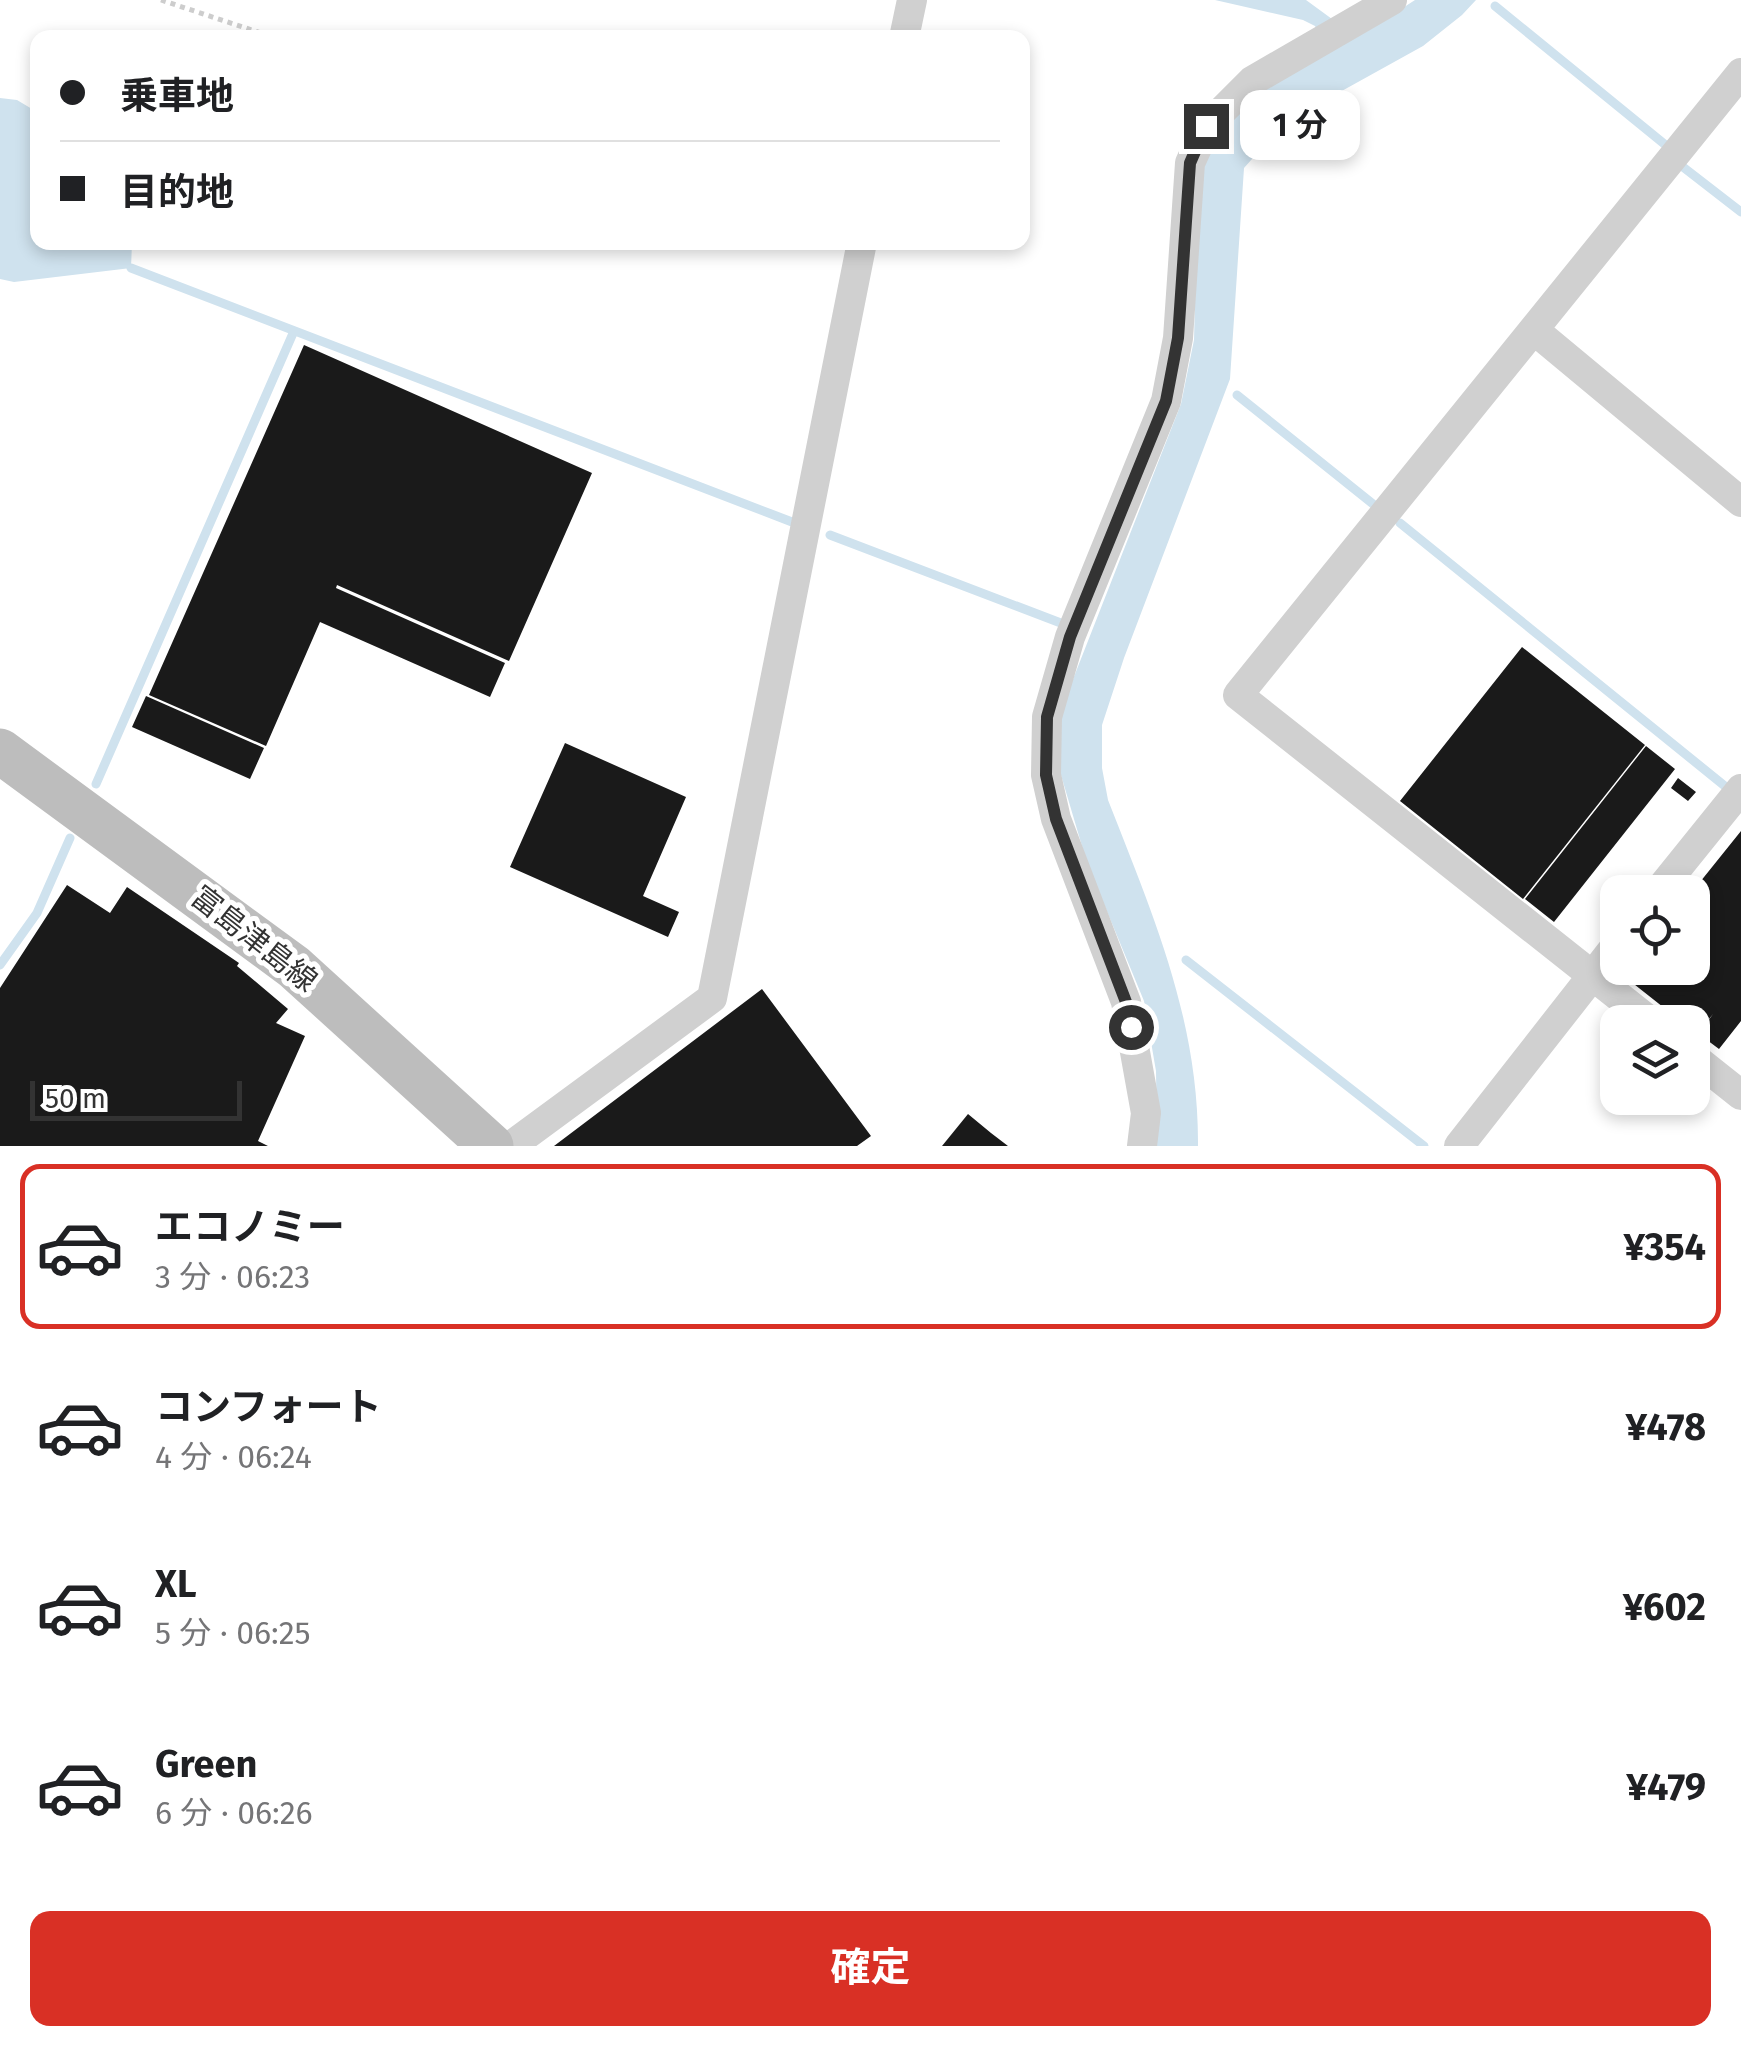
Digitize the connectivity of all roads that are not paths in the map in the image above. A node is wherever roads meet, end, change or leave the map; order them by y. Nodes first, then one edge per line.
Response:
1 (912, 0) edge
2 (1392, 0) edge
3 (906, 30) edge
4 (1741, 73) edge
5 (860, 250) edge
6 (1534, 330) junction
7 (1741, 502) edge
8 (0, 751) edge
9 (1741, 789) edge
10 (1672, 875) edge
11 (1600, 964) edge
12 (1592, 974) junction
13 (1630, 1005) edge
14 (1710, 1070) edge
15 (1741, 1095) edge
16 (491, 1146) edge
17 (511, 1146) edge
18 (1142, 1146) edge
19 (1459, 1146) edge

1 - 3 street
2 - 18 street
4 - 6 street
5 - 17 street
6 - 7 street
6 - 12 street
8 - 16 main road, 富島津島線
9 - 10 street
11 - 12 street
12 - 13 street
12 - 19 street
14 - 15 street

